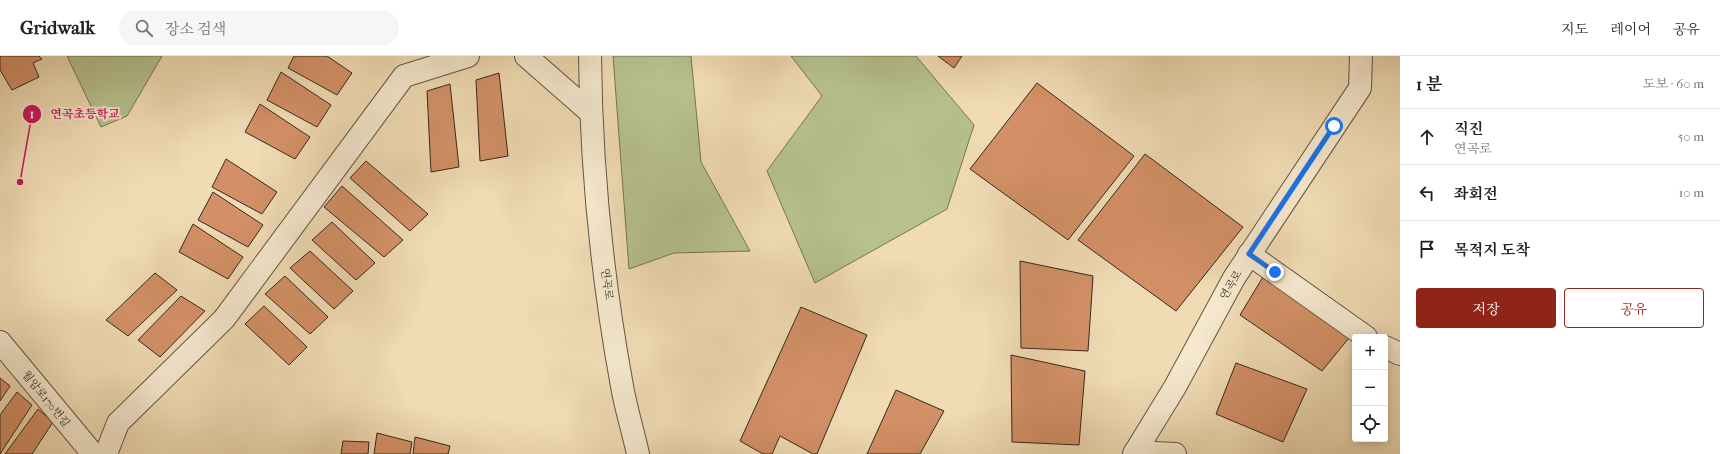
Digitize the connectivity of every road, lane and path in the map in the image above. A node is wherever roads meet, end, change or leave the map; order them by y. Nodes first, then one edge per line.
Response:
1 (468, 56) edge
2 (526, 56) edge
3 (590, 56) edge
4 (1361, 56) edge
5 (590, 112) junction
6 (1249, 254) junction
7 (1362, 334) edge
8 (0, 342) edge
9 (1388, 348) edge
10 (1400, 354) edge
11 (1135, 453) edge
12 (93, 454) edge
13 (106, 454) edge
14 (638, 454) edge
15 (1175, 454) edge

1 - 13 street
2 - 5 street
3 - 5 street, 연곡로
4 - 6 street, 연곡로
5 - 14 street, 연곡로
6 - 7 street
6 - 11 street, 연곡로
8 - 12 street, 월암로170번길
9 - 10 street
11 - 15 street

